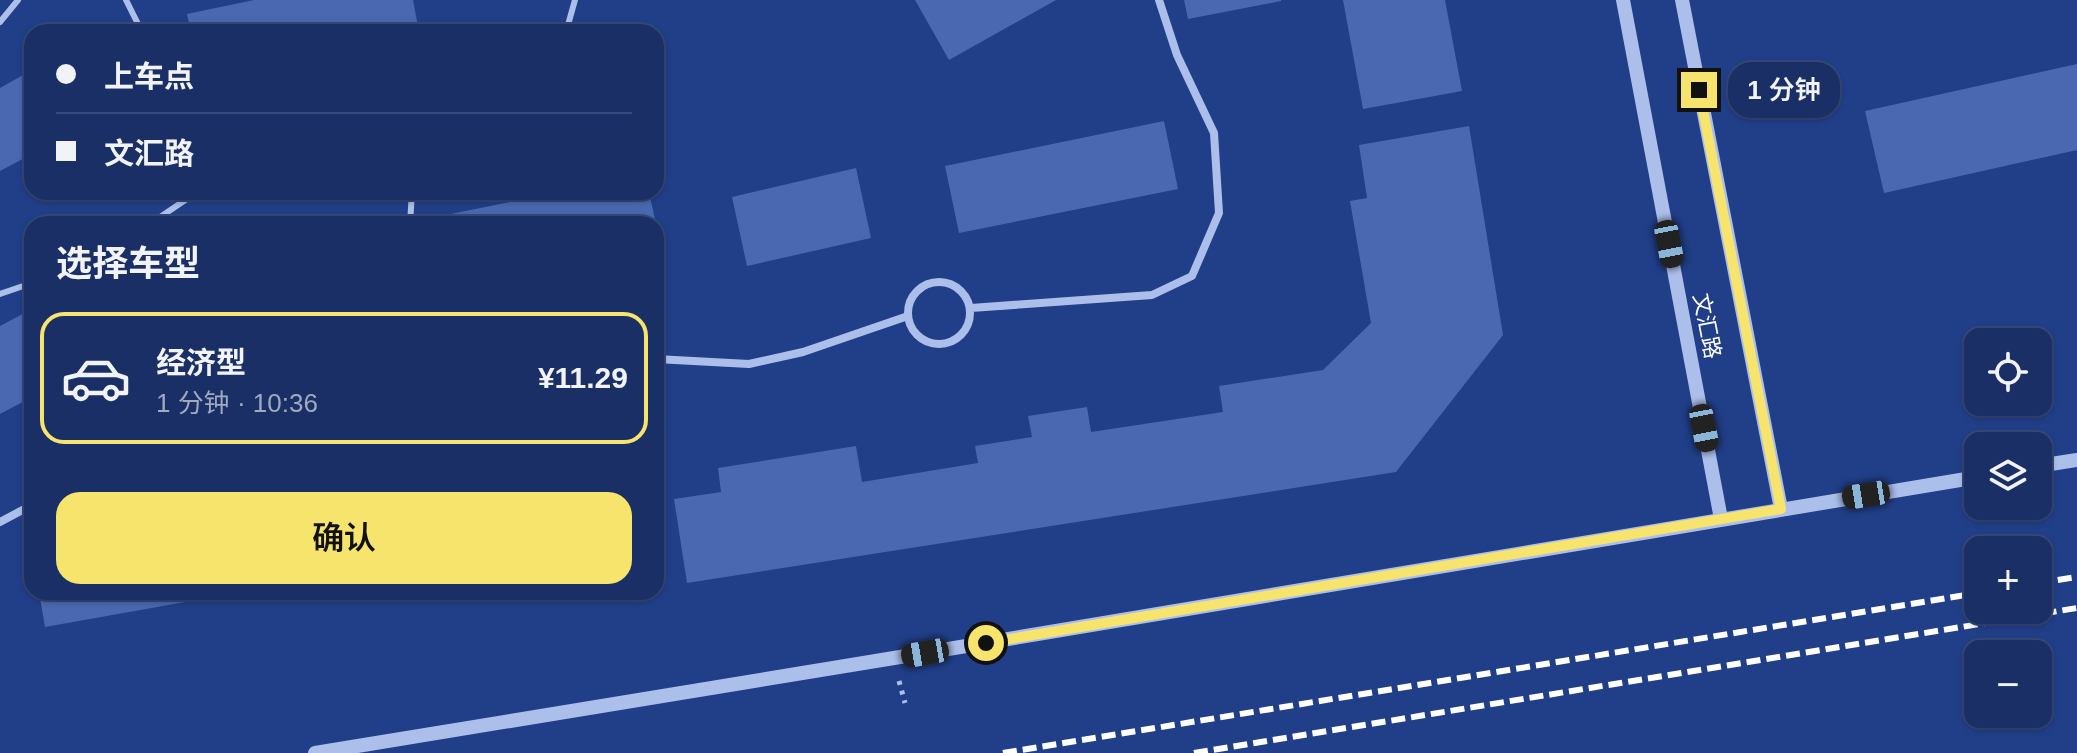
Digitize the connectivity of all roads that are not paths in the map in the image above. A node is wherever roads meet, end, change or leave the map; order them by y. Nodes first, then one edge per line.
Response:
1 (18, 0) edge
2 (126, 0) edge
3 (575, 0) edge
4 (1159, 0) edge
5 (1623, 0) edge
6 (1682, 0) edge
7 (0, 22) edge
8 (138, 24) edge
9 (568, 24) edge
10 (185, 200) edge
11 (162, 216) edge
12 (24, 286) edge
13 (0, 294) edge
14 (971, 308) junction
15 (908, 316) junction
16 (664, 359) edge
17 (2077, 460) edge
18 (2052, 464) edge
19 (1964, 479) edge
20 (24, 509) edge
21 (1781, 509) junction
22 (1721, 519) junction
23 (0, 522) edge
24 (315, 753) edge

1 - 7 lane
2 - 8 lane
3 - 9 lane
4 - 14 street
5 - 22 street, 文汇路
6 - 21 street, 文汇路
10 - 11 lane
12 - 13 lane
14 - 15 street
14 - 15 street
15 - 16 street
17 - 18 street
19 - 21 street
20 - 23 street
21 - 22 street
22 - 24 street

